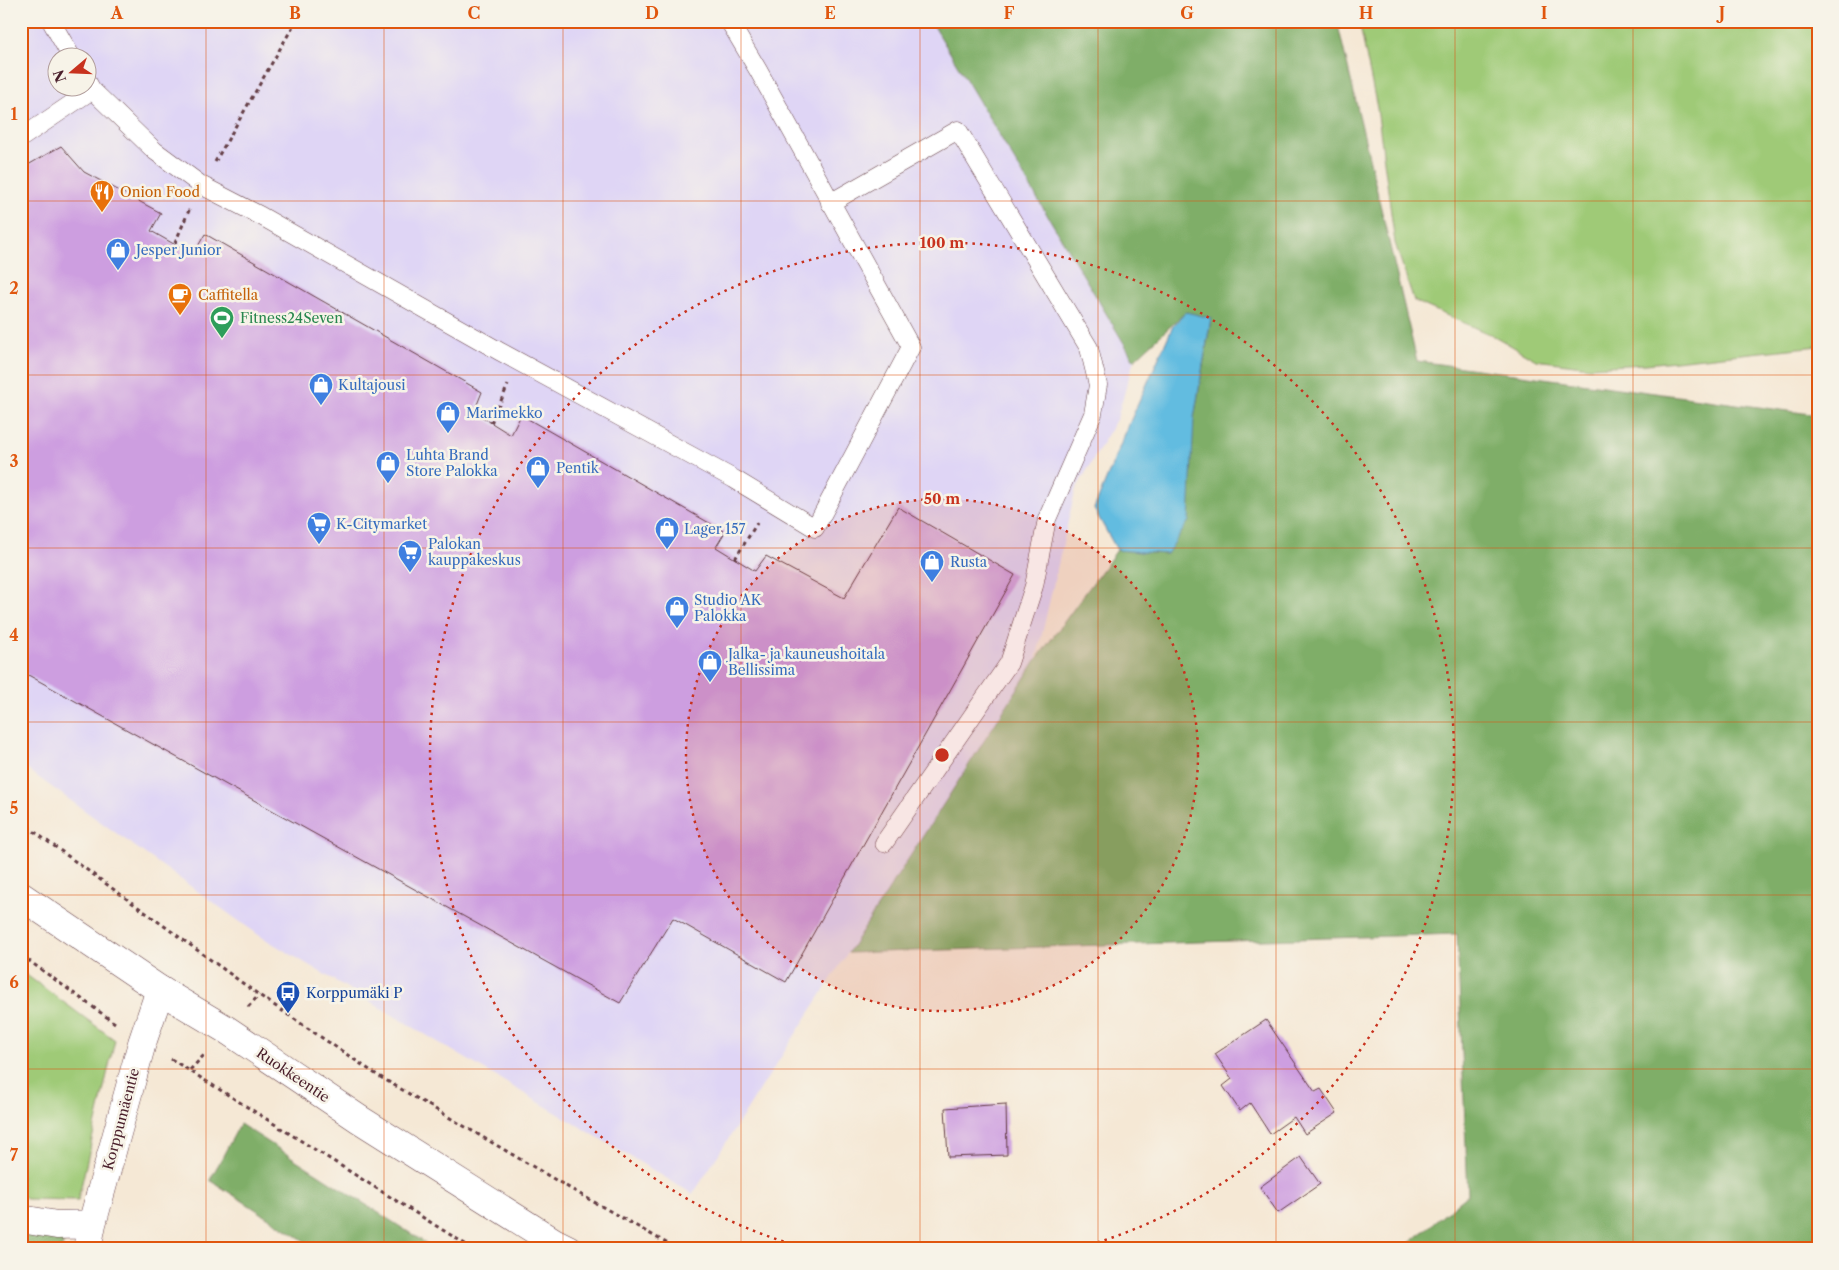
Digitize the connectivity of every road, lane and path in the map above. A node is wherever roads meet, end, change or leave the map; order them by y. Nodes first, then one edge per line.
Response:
1 (51, 21) edge
2 (296, 21) edge
3 (734, 23) edge
4 (66, 48) edge
5 (98, 94) edge
6 (74, 98) edge
7 (21, 138) edge
8 (201, 185) junction
9 (830, 204) junction
10 (21, 822) edge
11 (884, 843) dead end
12 (21, 896) edge
13 (21, 955) edge
14 (160, 990) junction
15 (142, 1043) junction
16 (21, 1219) edge
17 (89, 1236) edge
18 (473, 1249) edge
19 (568, 1249) edge
20 (677, 1249) edge

1 - 4 lane
2 - 8 path
3 - 9 lane
5 - 8 lane
6 - 7 lane
8 - 9 lane
9 - 11 lane
10 - 20 path
12 - 14 street, Ruokkeentie
13 - 15 path
14 - 15 street, Korppumäentie
14 - 19 street, Ruokkeentie
15 - 17 street, Korppumäentie
15 - 18 path
16 - 17 street

